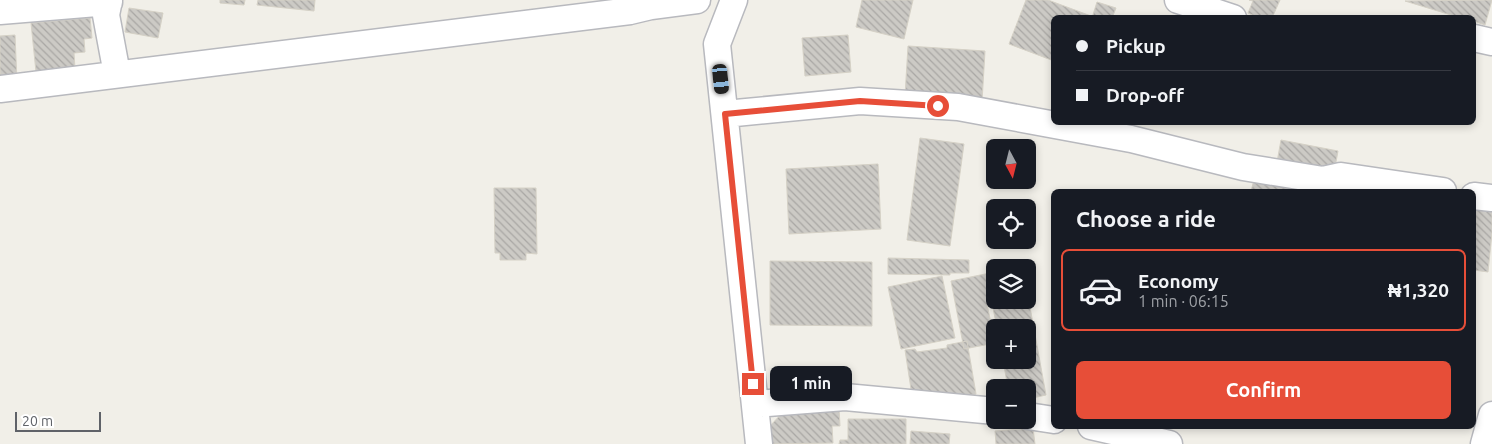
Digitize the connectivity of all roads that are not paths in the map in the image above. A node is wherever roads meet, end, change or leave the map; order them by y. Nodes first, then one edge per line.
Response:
1 (697, 0) edge
2 (734, 0) edge
3 (1178, 0) edge
4 (109, 1) edge
5 (0, 11) edge
6 (1223, 15) edge
7 (1476, 38) edge
8 (1492, 42) edge
9 (117, 74) junction
10 (0, 89) edge
11 (725, 114) junction
12 (1051, 125) edge
13 (1053, 125) edge
14 (1429, 189) edge
15 (1476, 196) edge
16 (1492, 198) edge
17 (755, 404) junction
18 (986, 410) edge
19 (1492, 415) edge
20 (1036, 417) edge
21 (1051, 420) edge
22 (1105, 429) edge
23 (759, 444) edge
24 (1169, 444) edge
25 (1484, 444) edge

1 - 9 street
2 - 11 street
3 - 6 street
4 - 5 street
4 - 9 street
7 - 8 street
9 - 10 street
11 - 12 street
11 - 17 street
13 - 14 street
15 - 16 street
17 - 18 street
17 - 23 street
19 - 25 street
20 - 21 street
22 - 24 street

